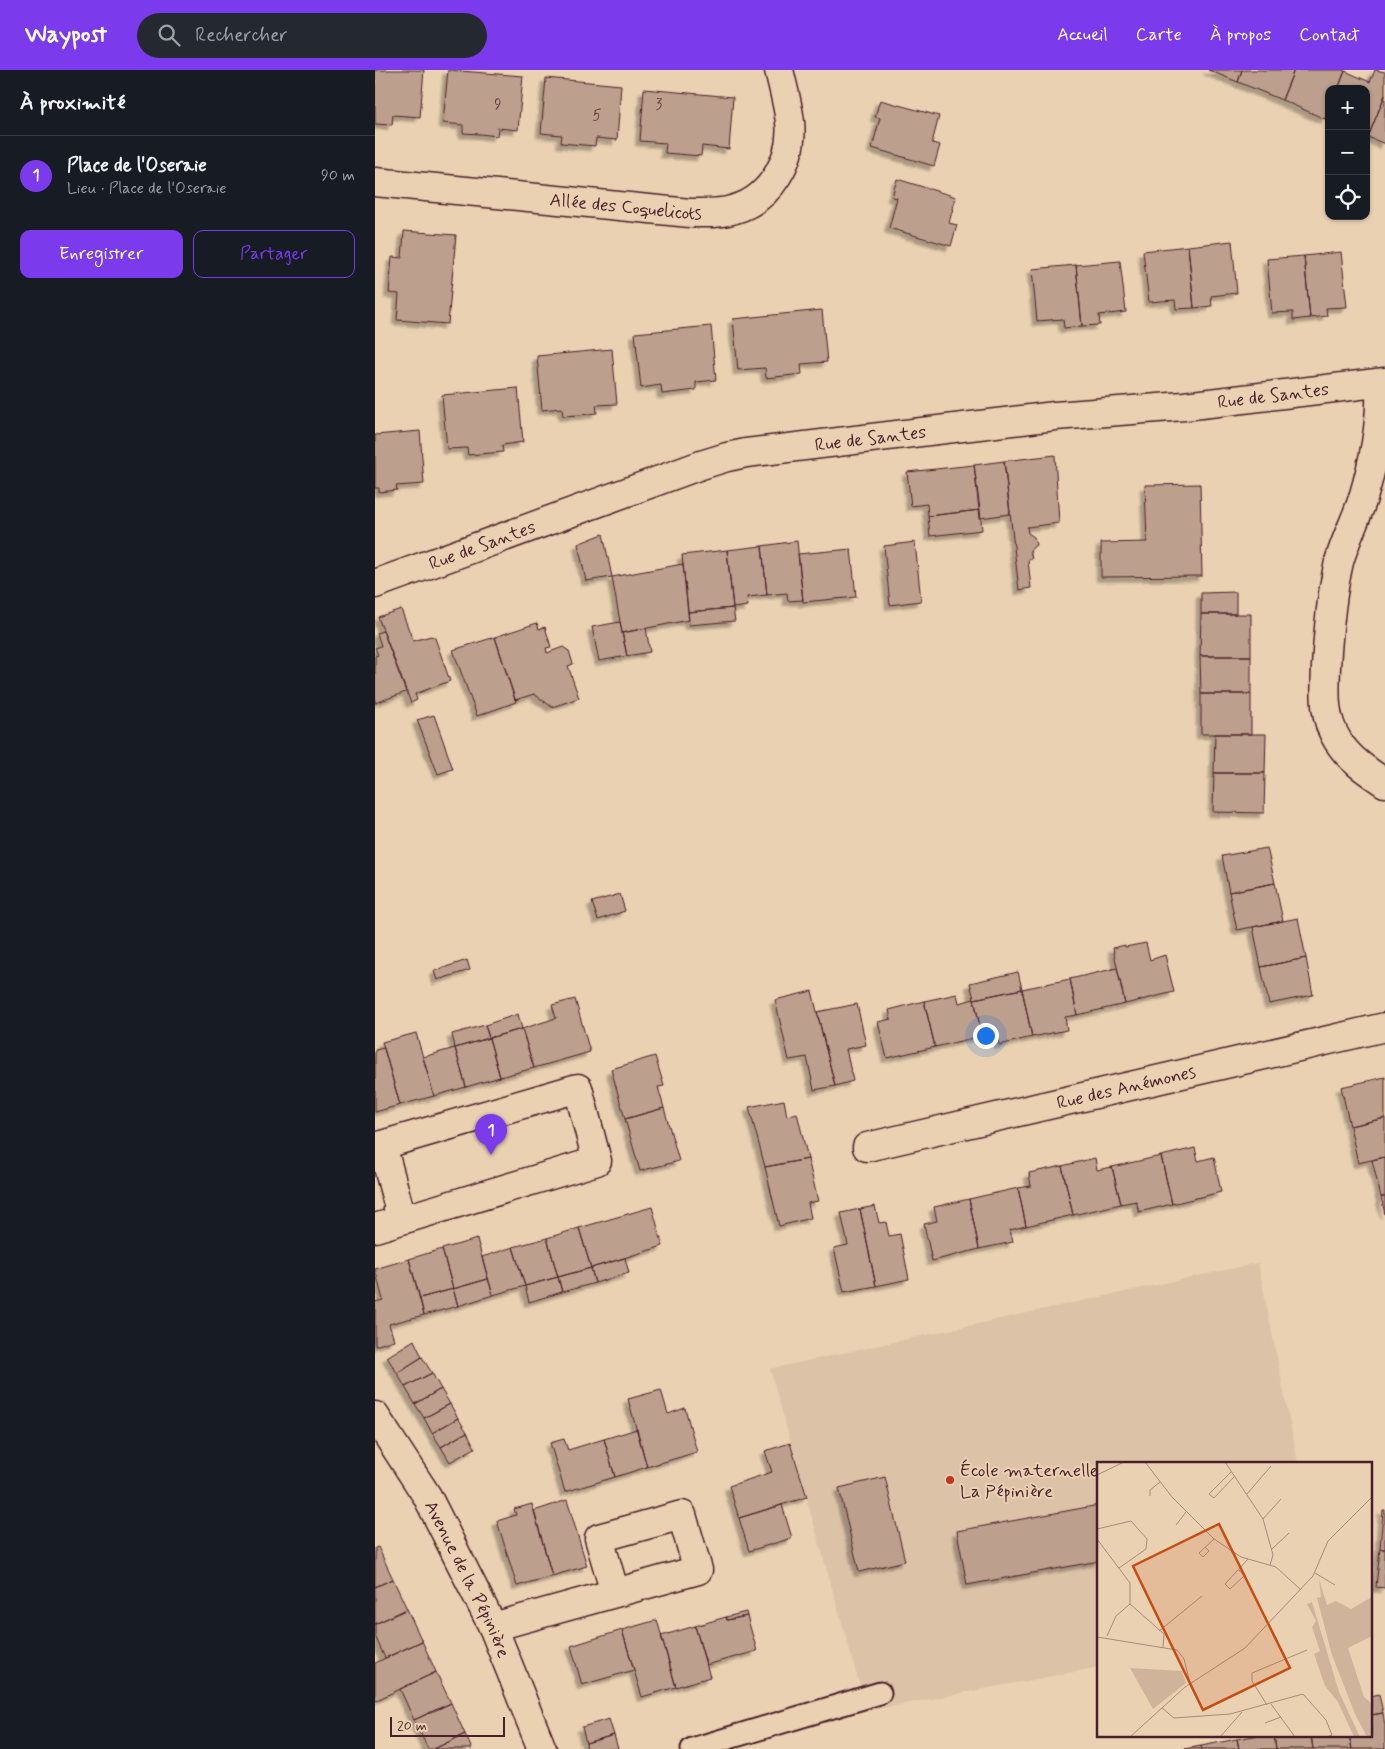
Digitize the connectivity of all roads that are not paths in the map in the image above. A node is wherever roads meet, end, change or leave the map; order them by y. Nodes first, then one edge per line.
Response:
1 (782, 81) edge
2 (375, 182) edge
3 (1382, 382) edge
4 (375, 584) edge
5 (1385, 783) edge
6 (1385, 1027) edge
7 (867, 1147) dead end
8 (387, 1224) edge
9 (375, 1416) edge
10 (615, 1593) dead end
11 (493, 1627) junction
12 (880, 1693) dead end
13 (542, 1749) edge
14 (691, 1749) edge

1 - 2 street, Allée des Coquelicots
3 - 4 street, Rue de Santes
3 - 5 street
6 - 7 street, Rue des Anémones
8 - 8 street
9 - 11 street, Avenue de la Pépinière
10 - 11 street
11 - 13 street, Avenue de la Pépinière
12 - 14 lane

